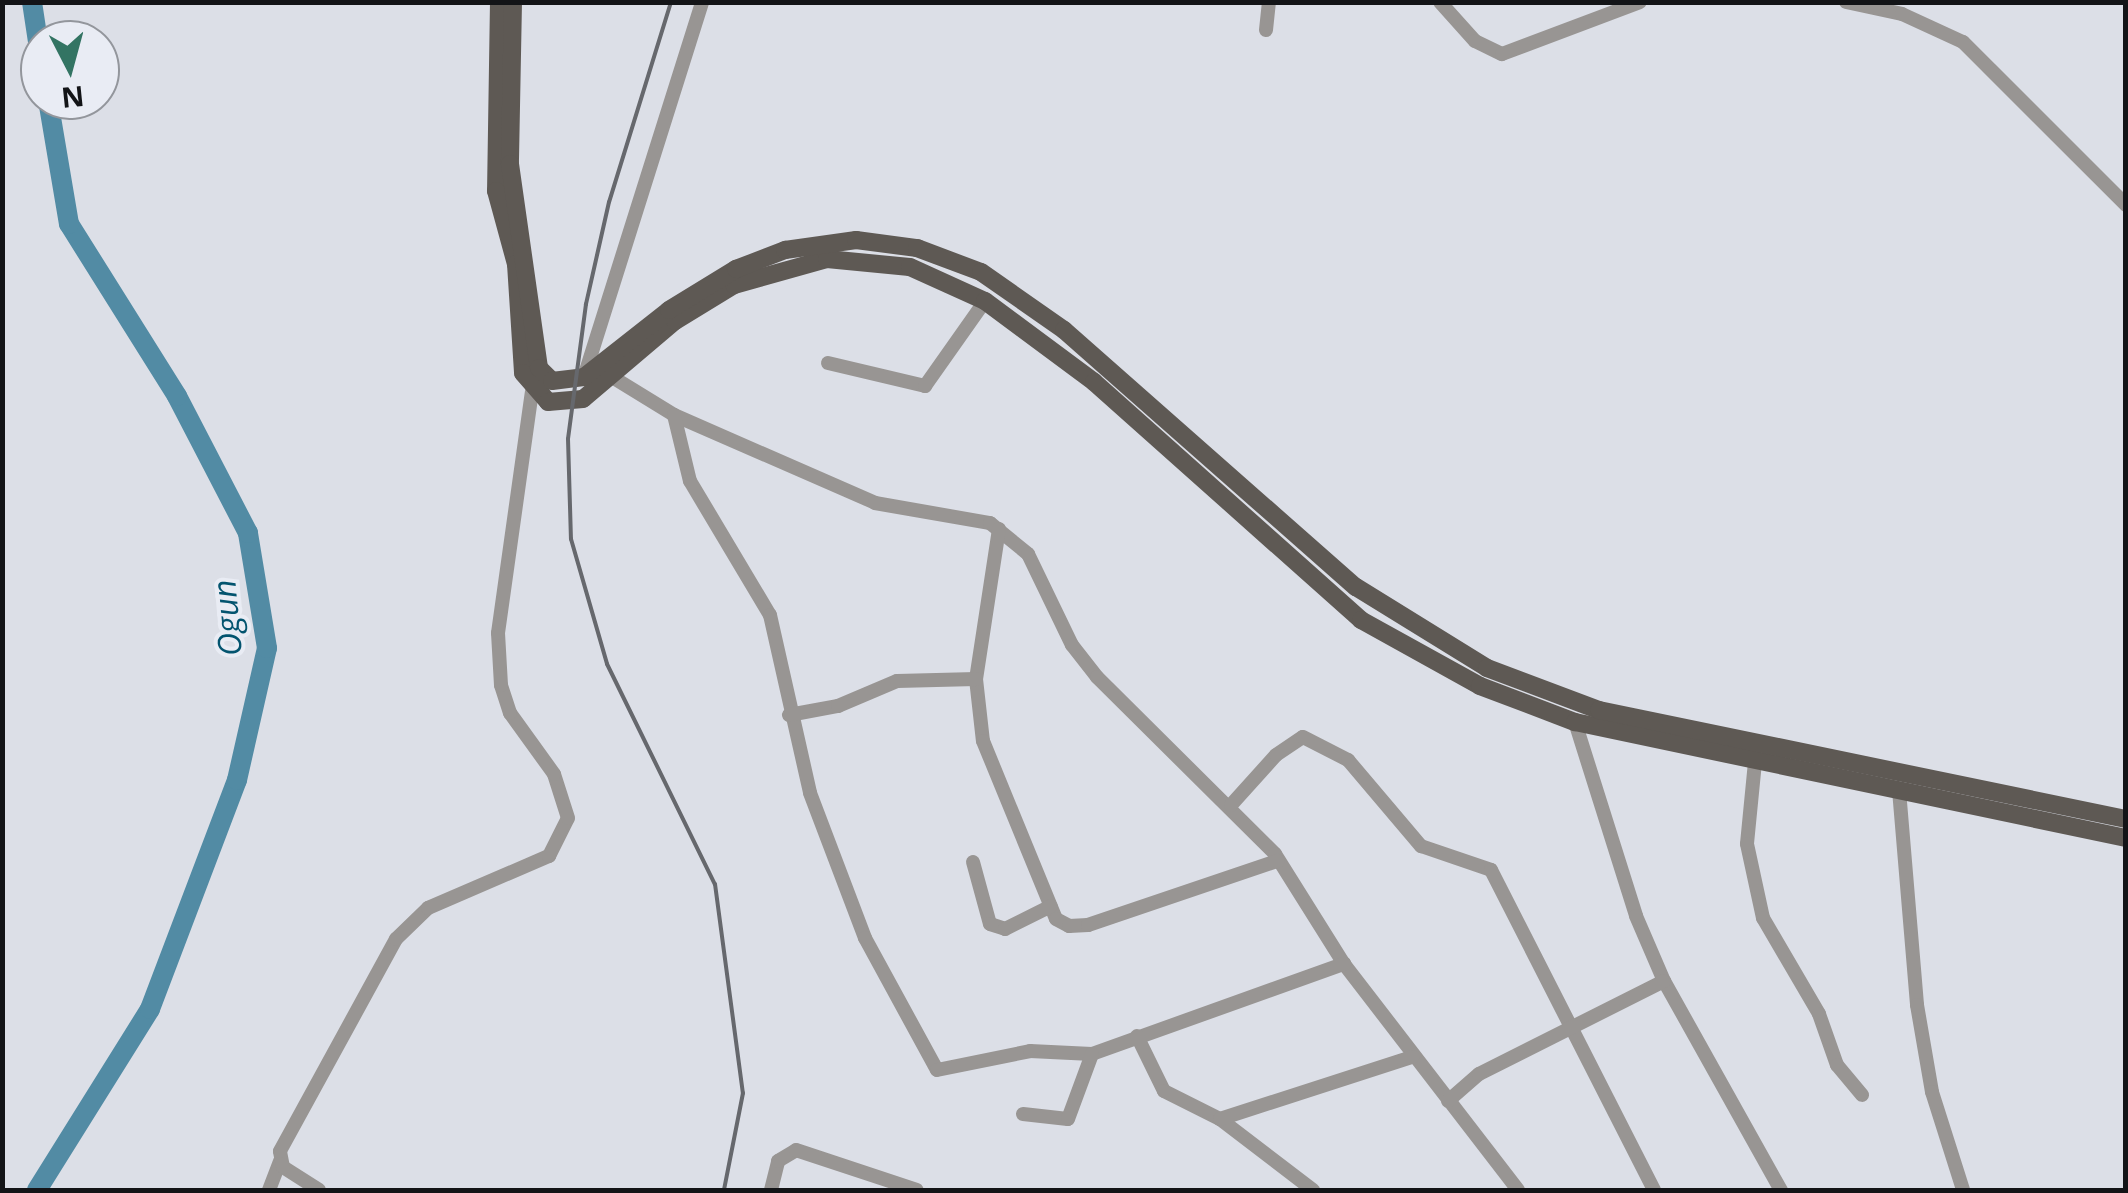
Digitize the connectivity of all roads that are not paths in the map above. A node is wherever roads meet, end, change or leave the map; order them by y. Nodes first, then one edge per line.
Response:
1 (499, 2) edge
2 (513, 2) edge
3 (702, 2) edge
4 (1269, 2) edge
5 (1440, 2) edge
6 (1640, 2) edge
7 (1846, 2) edge
8 (1266, 30) dead end
9 (2126, 205) edge
10 (981, 272) junction
11 (968, 290) junction
12 (985, 301) junction
13 (828, 363) dead end
14 (609, 376) junction
15 (584, 378) junction
16 (532, 392) junction
17 (674, 415) junction
18 (999, 529) junction
19 (976, 679) junction
20 (789, 715) junction
21 (1575, 722) junction
22 (1755, 762) junction
23 (1899, 790) junction
24 (1232, 805) junction
25 (2126, 820) edge
26 (2126, 838) edge
27 (1277, 861) junction
28 (974, 862) dead end
29 (1051, 906) junction
30 (1344, 964) junction
31 (1664, 981) junction
32 (1570, 1030) junction
33 (1137, 1036) junction
34 (1092, 1054) junction
35 (1412, 1057) junction
36 (1862, 1094) dead end
37 (1448, 1102) junction
38 (1023, 1114) dead end
39 (1220, 1119) junction
40 (280, 1161) junction
41 (269, 1190) edge
42 (319, 1190) edge
43 (771, 1190) edge
44 (917, 1190) edge
45 (1311, 1190) edge
46 (1515, 1190) edge
47 (1654, 1190) edge
48 (1781, 1190) edge
49 (1964, 1190) edge

1 - 16 main road
2 - 15 main road
3 - 15 street
4 - 8 street
5 - 6 street
7 - 9 street
10 - 11 main road
10 - 15 main road
10 - 25 main road
11 - 12 main road
11 - 14 main road
12 - 13 street
12 - 21 main road
14 - 16 main road
14 - 17 street
16 - 40 street
17 - 18 street
17 - 20 street
18 - 19 street
18 - 24 street
19 - 20 street
19 - 29 street
20 - 34 street
21 - 22 main road
21 - 31 street
22 - 23 main road
22 - 36 street
23 - 26 main road
23 - 49 street
24 - 27 street
24 - 32 street
27 - 29 street
27 - 30 street
28 - 29 street
30 - 33 street
30 - 35 street
31 - 32 street
31 - 48 street
32 - 37 street
32 - 47 street
33 - 34 street
33 - 39 street
34 - 38 street
35 - 37 street
35 - 39 street
37 - 46 street
39 - 45 street
40 - 41 street
40 - 42 street
43 - 44 street

